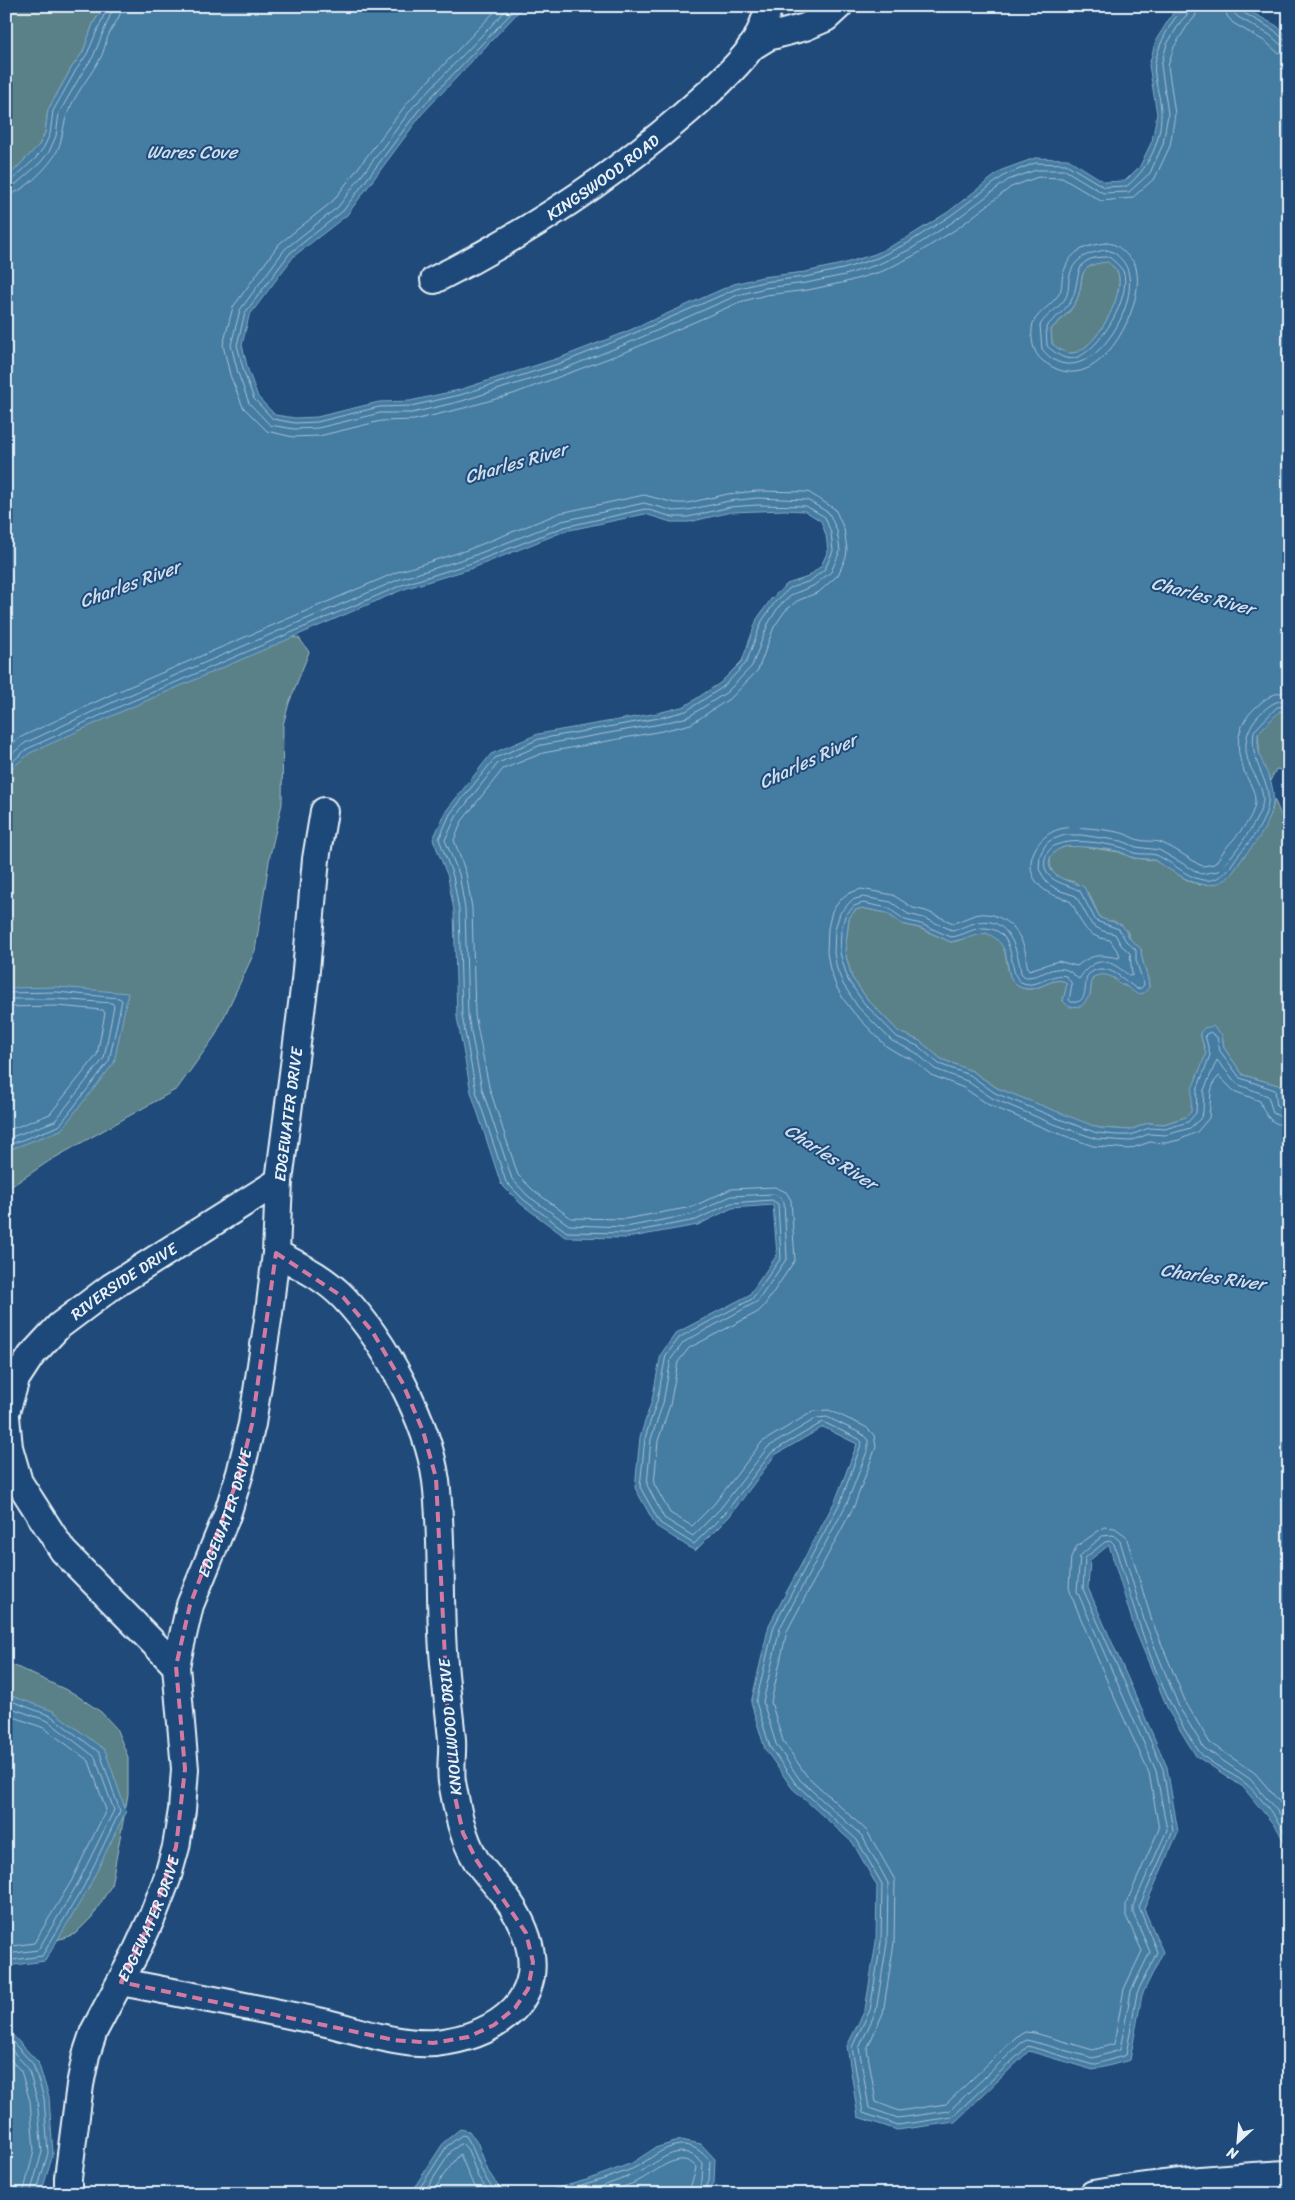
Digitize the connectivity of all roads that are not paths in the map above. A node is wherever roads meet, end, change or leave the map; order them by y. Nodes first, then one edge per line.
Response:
1 (769, 6) edge
2 (839, 6) edge
3 (750, 48) junction
4 (434, 280) dead end
5 (324, 811) dead end
6 (279, 1181) junction
7 (276, 1253) junction
8 (6, 1412) edge
9 (6, 1417) edge
10 (176, 1666) junction
11 (121, 1982) junction
12 (1289, 2174) edge
13 (68, 2194) edge
14 (1092, 2194) edge

1 - 3 street, KINGSWOOD ROAD
2 - 3 street, KINGSWOOD ROAD
3 - 4 street, KINGSWOOD ROAD
5 - 6 street, EDGEWATER DRIVE
6 - 7 street, EDGEWATER DRIVE
6 - 8 street, RIVERSIDE DRIVE
7 - 10 street, EDGEWATER DRIVE
7 - 11 street, KNOLLWOOD DRIVE
9 - 10 street
10 - 11 street, EDGEWATER DRIVE
11 - 13 street, EDGEWATER DRIVE
12 - 14 street

